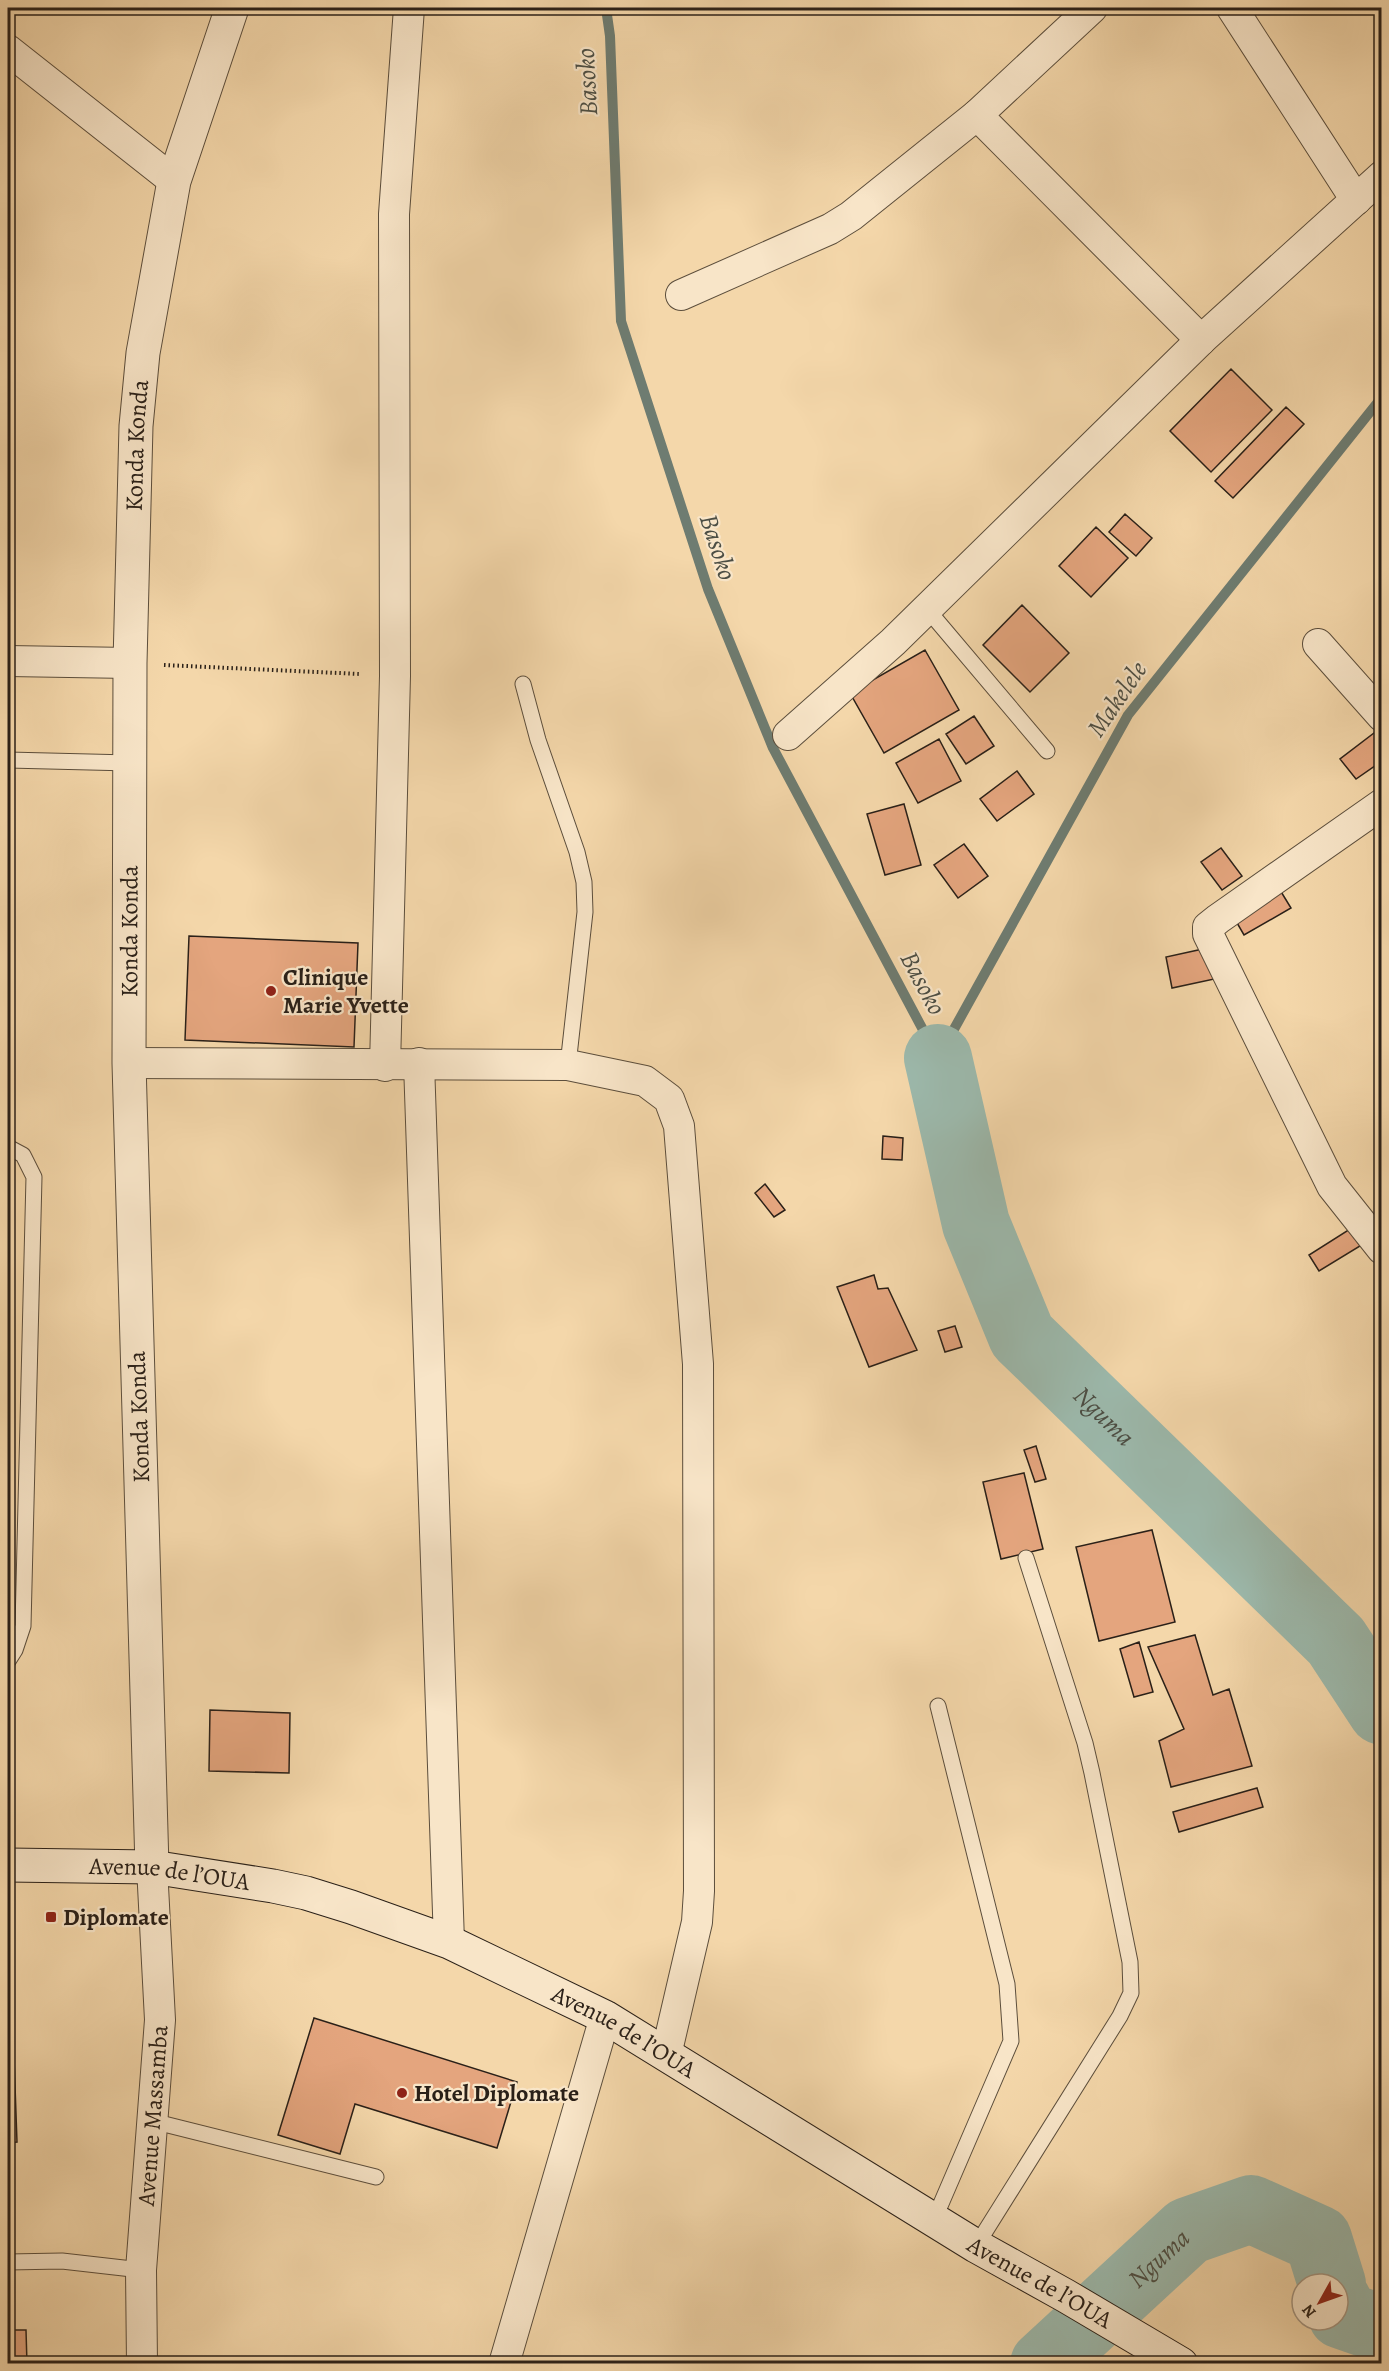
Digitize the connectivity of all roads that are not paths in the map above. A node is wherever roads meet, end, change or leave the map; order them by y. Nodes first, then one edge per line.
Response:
1 (232, 8) edge
2 (409, 8) edge
3 (1092, 8) edge
4 (1232, 8) edge
5 (8, 50) edge
6 (977, 115) junction
7 (1382, 176) edge
8 (174, 181) junction
9 (1356, 200) junction
10 (681, 295) dead end
11 (1201, 340) junction
12 (927, 609) junction
13 (1318, 644) dead end
14 (8, 661) edge
15 (130, 663) junction
16 (523, 684) dead end
17 (1382, 716) edge
18 (788, 735) dead end
19 (1047, 751) dead end
20 (8, 760) edge
21 (130, 763) junction
22 (1382, 804) edge
23 (129, 1063) junction
24 (419, 1063) junction
25 (568, 1065) junction
26 (386, 1066) junction
27 (8, 1147) edge
28 (1382, 1249) edge
29 (1026, 1558) dead end
30 (8, 1662) edge
31 (938, 1706) dead end
32 (8, 1865) edge
33 (152, 1867) junction
34 (449, 1942) junction
35 (605, 2018) junction
36 (666, 2055) junction
37 (152, 2121) junction
38 (375, 2177) dead end
39 (934, 2220) junction
40 (976, 2247) junction
41 (8, 2262) edge
42 (141, 2270) junction
43 (142, 2364) edge
44 (504, 2364) edge
45 (1181, 2364) edge

1 - 8 street, Konda Konda
2 - 26 street
3 - 6 street
4 - 9 street
5 - 8 street
6 - 10 street
6 - 11 street
7 - 9 street
8 - 15 street, Konda Konda
9 - 11 street
11 - 12 street
12 - 18 street
12 - 19 lane
13 - 17 street
14 - 15 street
15 - 21 street, Konda Konda
16 - 25 lane
20 - 21 lane
21 - 23 street, Konda Konda
22 - 28 street
23 - 26 street
23 - 33 street, Konda Konda
24 - 25 street
24 - 26 street
24 - 34 street
25 - 36 street
27 - 30 lane
29 - 40 lane
31 - 39 lane
32 - 33 street, Avenue de l’OUA
33 - 34 street, Avenue de l’OUA
33 - 37 street, Avenue Massamba
34 - 35 street, Avenue de l’OUA
35 - 36 street, Avenue de l’OUA
35 - 44 street
36 - 39 street, Avenue de l’OUA
37 - 38 lane
37 - 42 street, Avenue Massamba
39 - 40 street, Avenue de l’OUA
40 - 45 street, Avenue de l’OUA
41 - 42 lane
42 - 43 street, Avenue Massamba

